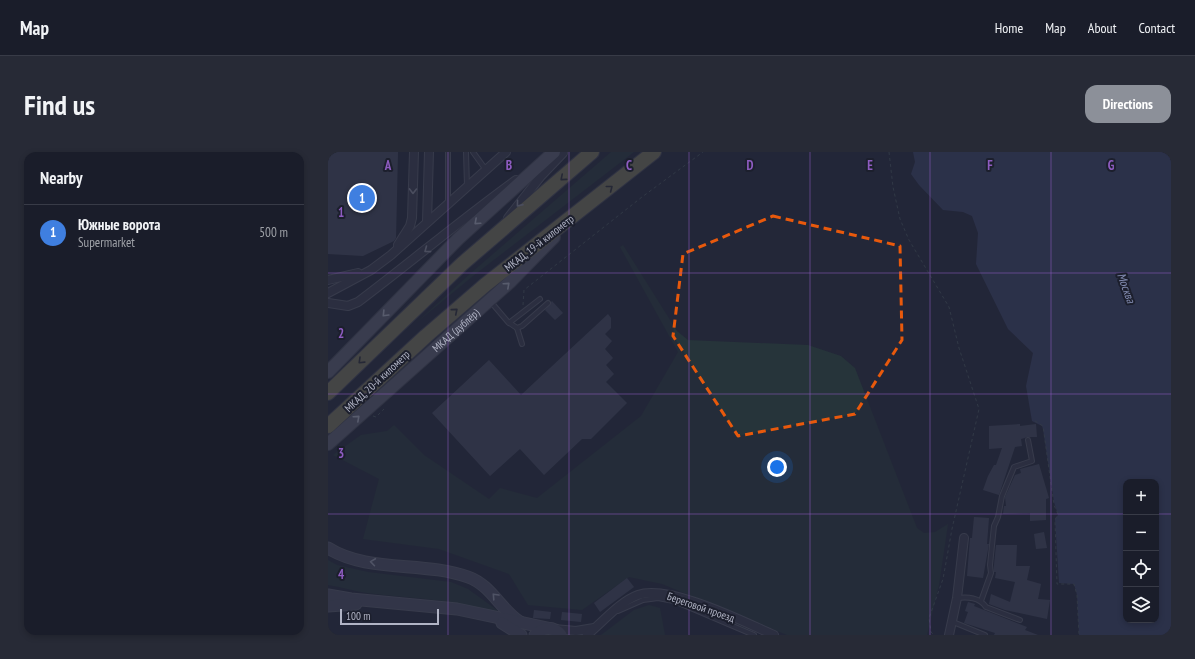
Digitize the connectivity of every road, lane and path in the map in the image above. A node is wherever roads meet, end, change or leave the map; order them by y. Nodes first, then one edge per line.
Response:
1 (414, 152) edge
2 (429, 152) edge
3 (448, 152) edge
4 (466, 152) edge
5 (473, 152) edge
6 (506, 152) edge
7 (592, 152) edge
8 (654, 152) edge
9 (703, 152) edge
10 (889, 152) edge
11 (554, 154) edge
12 (486, 171) junction
13 (467, 189) junction
14 (448, 204) junction
15 (579, 211) junction
16 (427, 222) junction
17 (491, 239) junction
18 (391, 255) junction
19 (371, 270) junction
20 (328, 280) edge
21 (328, 293) edge
22 (540, 299) dead end
23 (489, 300) junction
24 (328, 303) edge
25 (548, 304) dead end
26 (522, 313) junction
27 (510, 323) junction
28 (517, 328) junction
29 (426, 336) joint
30 (522, 344) dead end
31 (328, 372) edge
32 (328, 393) edge
33 (384, 409) dead end
34 (376, 417) dead end
35 (1035, 421) dead end
36 (328, 426) edge
37 (1028, 440) dead end
38 (328, 444) edge
39 (964, 538) dead end
40 (328, 548) edge
41 (328, 595) edge
42 (957, 598) junction
43 (981, 601) junction
44 (390, 603) junction
45 (328, 606) edge
46 (481, 614) junction
47 (609, 616) junction
48 (1020, 620) dead end
49 (953, 622) junction
50 (522, 623) junction
51 (600, 625) junction
52 (552, 629) junction
53 (521, 635) edge
54 (535, 635) edge
55 (561, 635) edge
56 (588, 635) edge
57 (754, 635) edge
58 (774, 635) edge
59 (934, 635) edge
60 (949, 635) edge
61 (985, 635) edge
62 (1079, 635) edge

1 -> 18 street
2 - 16 street
3 - 14 lane
4 - 13 lane
5 - 12 lane
6 - 12 street
7 -> 17 highway
15 -> 8 highway, МКАД, 19-й километр
9 - 26 path
10 - 59 path
11 -> 17 street
11 -> 24 street
11 -> 31 main road
12 - 13 street
13 - 14 street
14 - 16 street
23 -> 15 main road, МКАД (дублёр)
29 -> 15 highway, МКАД, 19-й километр
16 - 18 street
17 -> 32 highway
18 - 19 street
19 - 20 street
19 - 21 street
22 - 26 lane
23 - 27 lane
38 -> 23 main road, МКАД (дублёр)
25 - 28 lane
26 - 27 lane
27 - 28 lane
28 - 30 lane
29 - 36 highway, МКАД, 20-й километр
33 - 34 path
35 - 62 path
37 - 43 lane
39 - 42 street
50 -> 40 street
41 - 44 street
42 - 43 lane
42 - 49 street
43 - 48 lane
44 - 45 street
44 - 46 street
46 - 50 street
46 - 53 street
47 - 51 street, Береговой проезд
47 - 57 lane
47 - 58 street, Береговой проезд
49 - 60 street
49 - 61 lane
50 - 52 street
51 - 52 street
51 - 56 street, Береговой проезд
52 - 54 street
52 - 55 street

